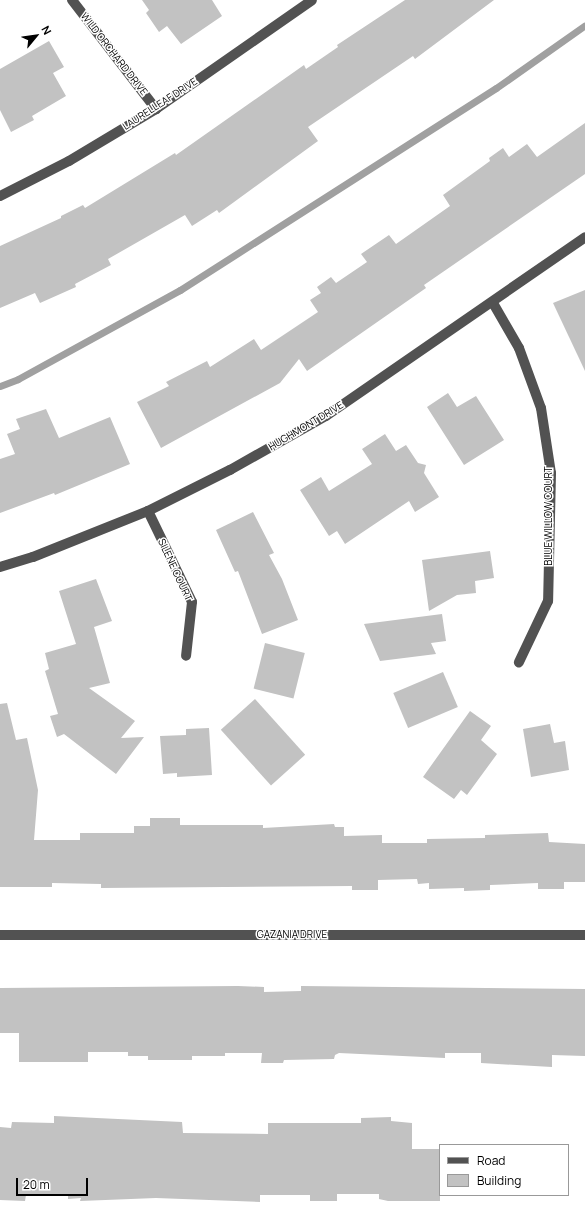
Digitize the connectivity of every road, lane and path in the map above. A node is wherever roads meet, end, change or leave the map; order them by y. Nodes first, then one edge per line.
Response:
1 (72, 0) edge
2 (312, 0) edge
3 (156, 109) junction
4 (0, 196) edge
5 (585, 237) edge
6 (493, 303) junction
7 (148, 511) junction
8 (0, 567) edge
9 (186, 656) dead end
10 (519, 662) dead end
11 (0, 935) edge
12 (585, 935) edge

1 - 3 street, WILD ORCHARD DRIVE
2 - 3 street, LAURELLEAF DRIVE
3 - 4 street, LAURELLEAF DRIVE
5 - 6 street, HUGHMONT DRIVE
6 - 7 street, HUGHMONT DRIVE
6 - 10 street, BLUE WILLOW COURT
7 - 8 street, HUGHMONT DRIVE
7 - 9 street, SILENE COURT
11 - 12 street, GAZANIA DRIVE

